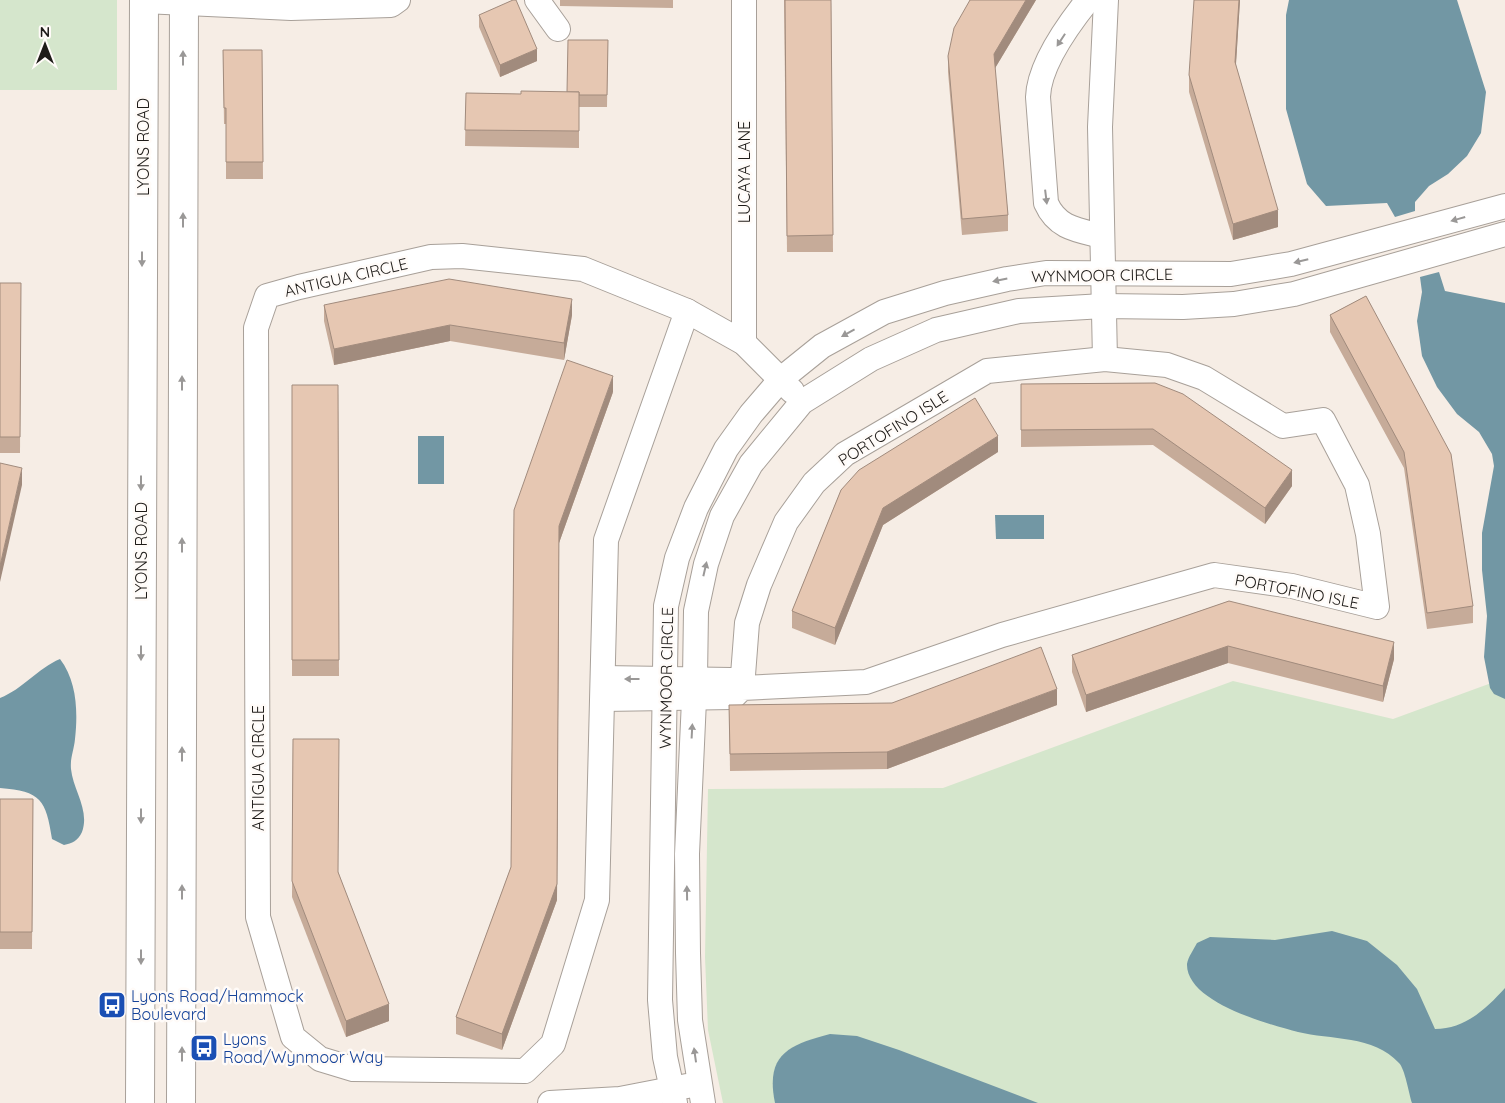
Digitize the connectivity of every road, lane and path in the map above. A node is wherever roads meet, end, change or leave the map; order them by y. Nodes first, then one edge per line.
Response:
1 (144, 0) edge
2 (398, 0) edge
3 (537, 0) edge
4 (744, 0) edge
5 (1088, 0) edge
6 (1106, 0) edge
7 (184, 1) edge
8 (558, 28) dead end
9 (1505, 206) edge
10 (1505, 234) edge
11 (1102, 236) junction
12 (1102, 273) junction
13 (1103, 306) junction
14 (687, 311) junction
15 (744, 343) junction
16 (1106, 360) junction
17 (788, 374) junction
18 (808, 398) junction
19 (742, 688) junction
20 (603, 689) junction
21 (665, 689) junction
22 (695, 689) junction
23 (701, 1093) edge
24 (673, 1096) edge
25 (140, 1103) edge
26 (181, 1103) edge
27 (550, 1103) edge

1 - 7 street
1 -> 25 main road, LYONS ROAD
2 - 7 street
3 - 8 street
4 - 15 street, LUCAYA LANE
5 -> 11 street
6 - 11 street
26 -> 7 main road
9 -> 12 street, WYNMOOR CIRCLE
10 - 13 street, WYNMOOR CIRCLE
11 - 12 street
12 - 13 street
12 -> 17 street, WYNMOOR CIRCLE
13 - 16 street
13 - 18 street, WYNMOOR CIRCLE
14 - 15 street, ANTIGUA CIRCLE
14 - 20 street, ANTIGUA CIRCLE
14 - 20 street, ANTIGUA CIRCLE
15 - 17 street, ANTIGUA CIRCLE
16 - 19 street, PORTOFINO ISLE
16 - 19 street, PORTOFINO ISLE
17 - 18 street, ANTIGUA CIRCLE
17 - 21 street, WYNMOOR CIRCLE
22 -> 18 street, WYNMOOR CIRCLE
19 - 22 street, PORTOFINO ISLE
20 - 21 street
21 - 22 street
21 - 24 street, WYNMOOR CIRCLE
23 -> 22 street, WYNMOOR CIRCLE
23 - 24 street
24 - 27 street

